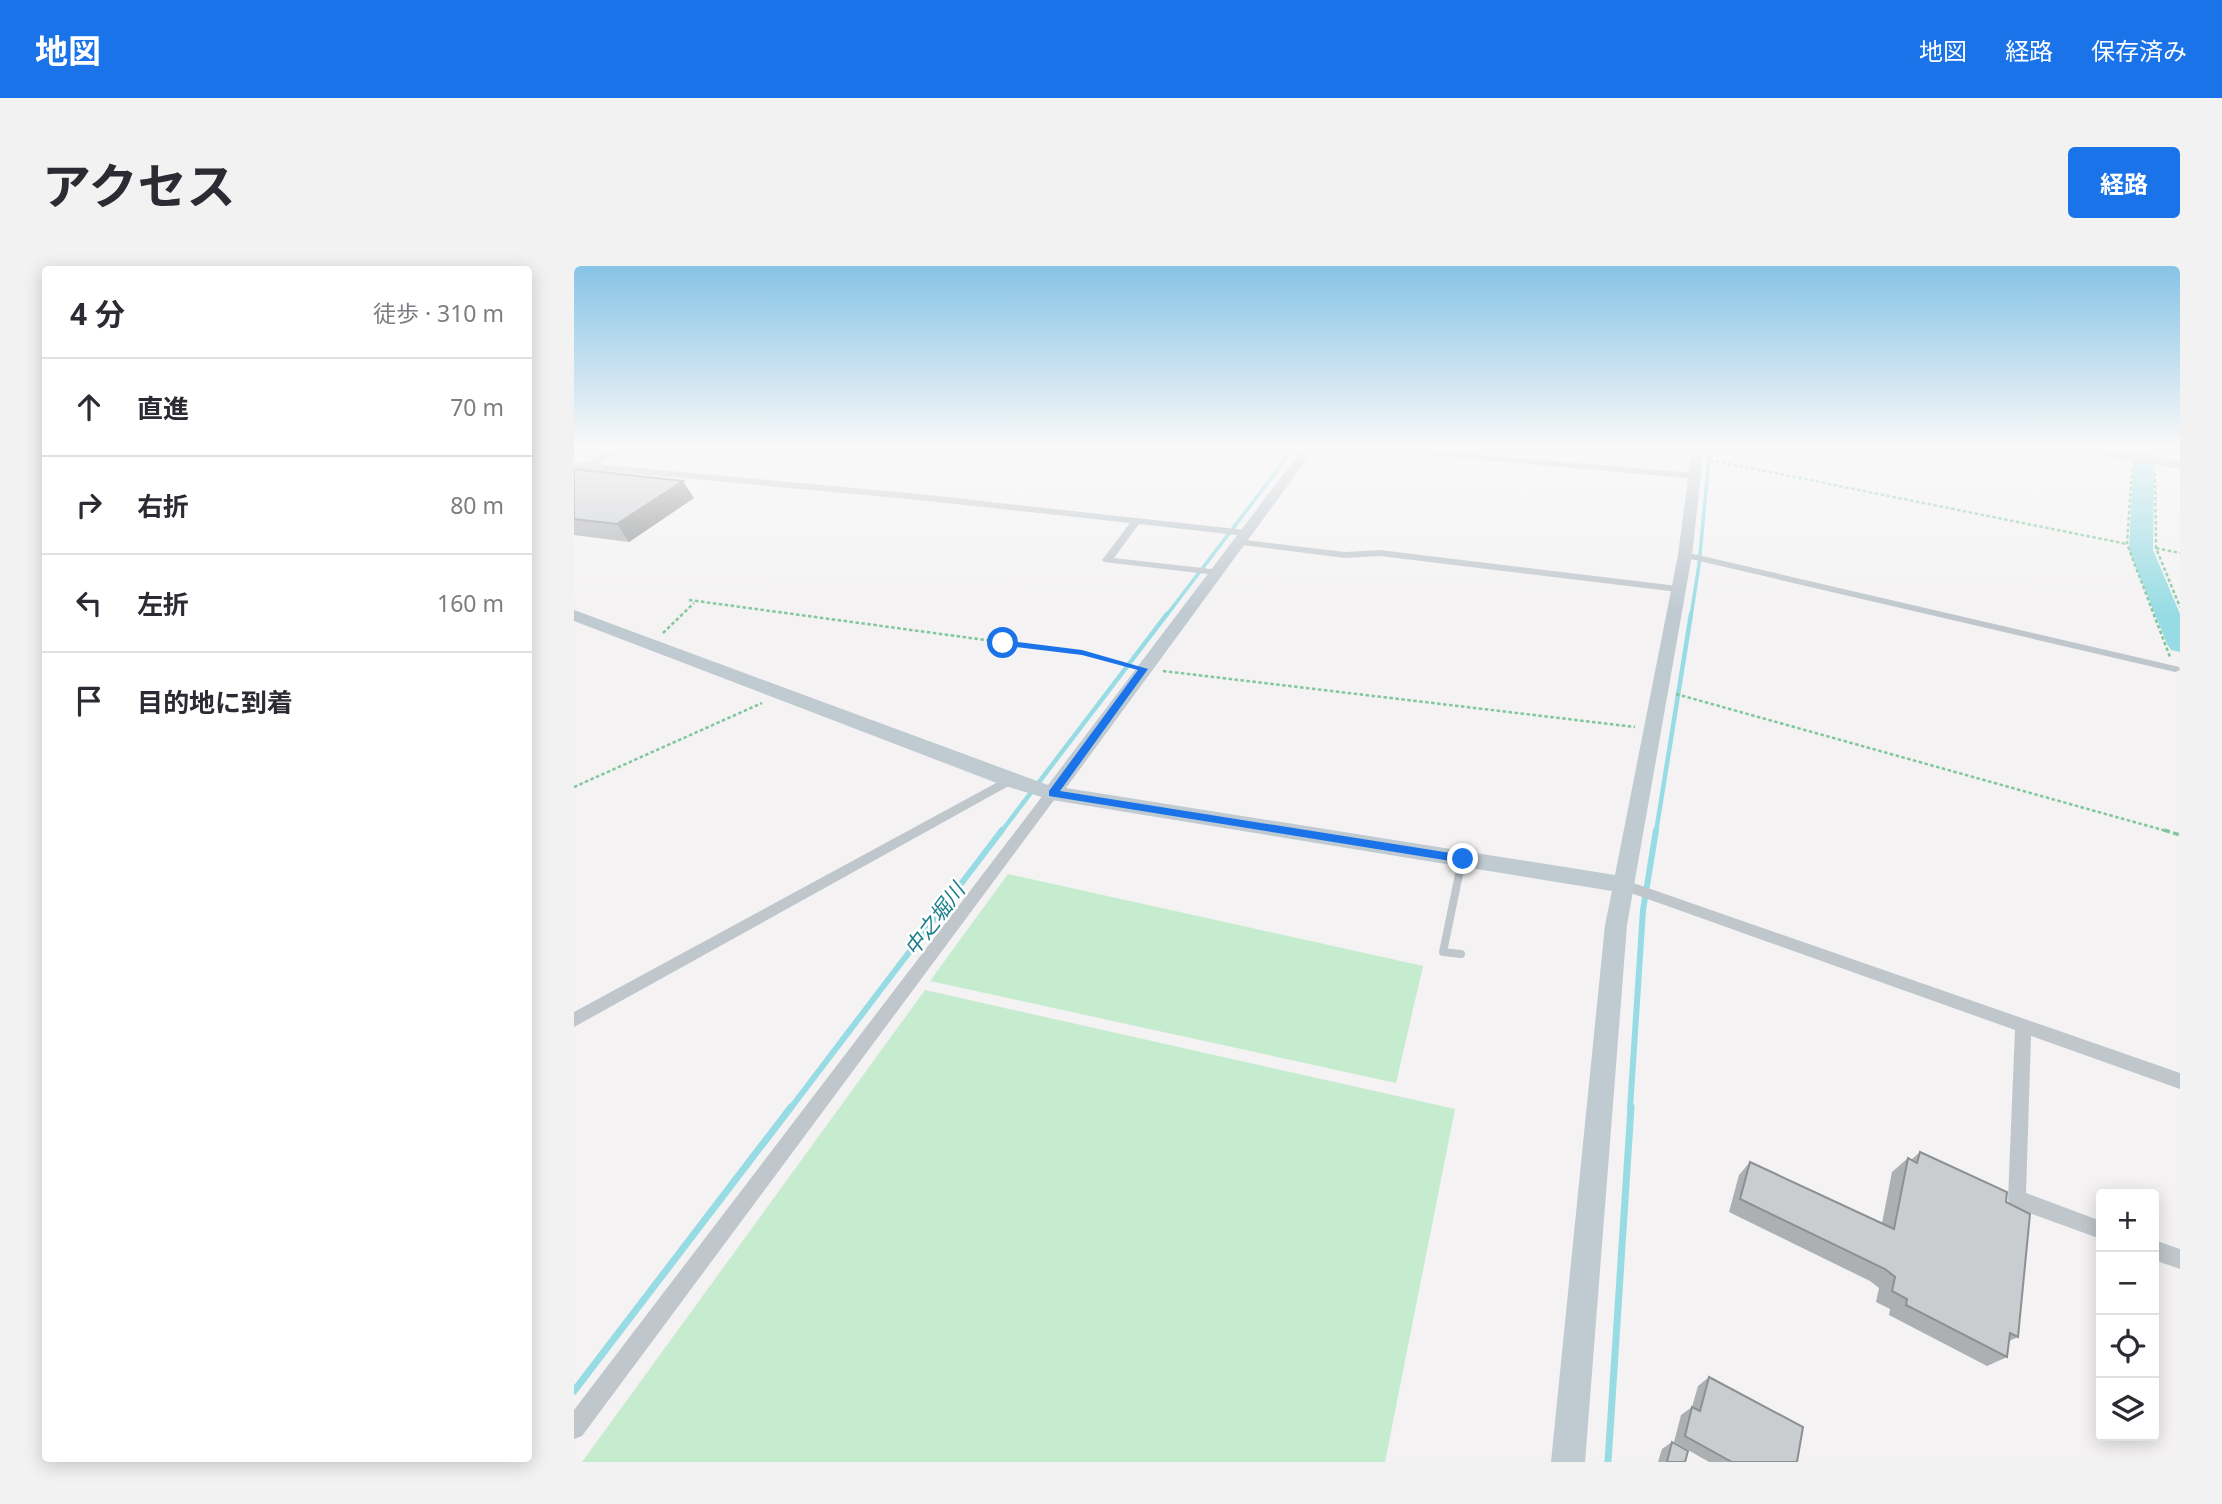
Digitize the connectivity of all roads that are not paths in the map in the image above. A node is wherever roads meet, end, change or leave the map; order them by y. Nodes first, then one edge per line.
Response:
1 (969, 503) edge
2 (1268, 503) edge
3 (1693, 503) edge
4 (1136, 522) junction
5 (1242, 538) junction
6 (1688, 556) junction
7 (1216, 572) junction
8 (1678, 589) junction
9 (574, 615) edge
10 (2175, 669) road end
11 (1033, 787) junction
12 (1463, 859) junction
13 (1628, 886) junction
14 (1461, 954) dead end
15 (574, 1020) edge
16 (2022, 1027) junction
17 (2180, 1081) edge
18 (2096, 1228) edge
19 (2159, 1252) edge
20 (2180, 1259) edge
21 (574, 1428) edge
22 (1568, 1462) edge

1 - 4 street
2 - 5 street
3 - 6 street
4 - 5 street
4 - 7 street
5 - 7 street
5 - 8 street
6 - 8 street
6 - 10 street
7 - 11 street
8 - 13 street
9 - 11 street
11 - 12 street
11 - 15 street
11 - 21 street
12 - 13 street
12 - 14 lane
13 - 16 street
13 - 22 street
16 - 17 street
16 - 18 street
19 - 20 street

